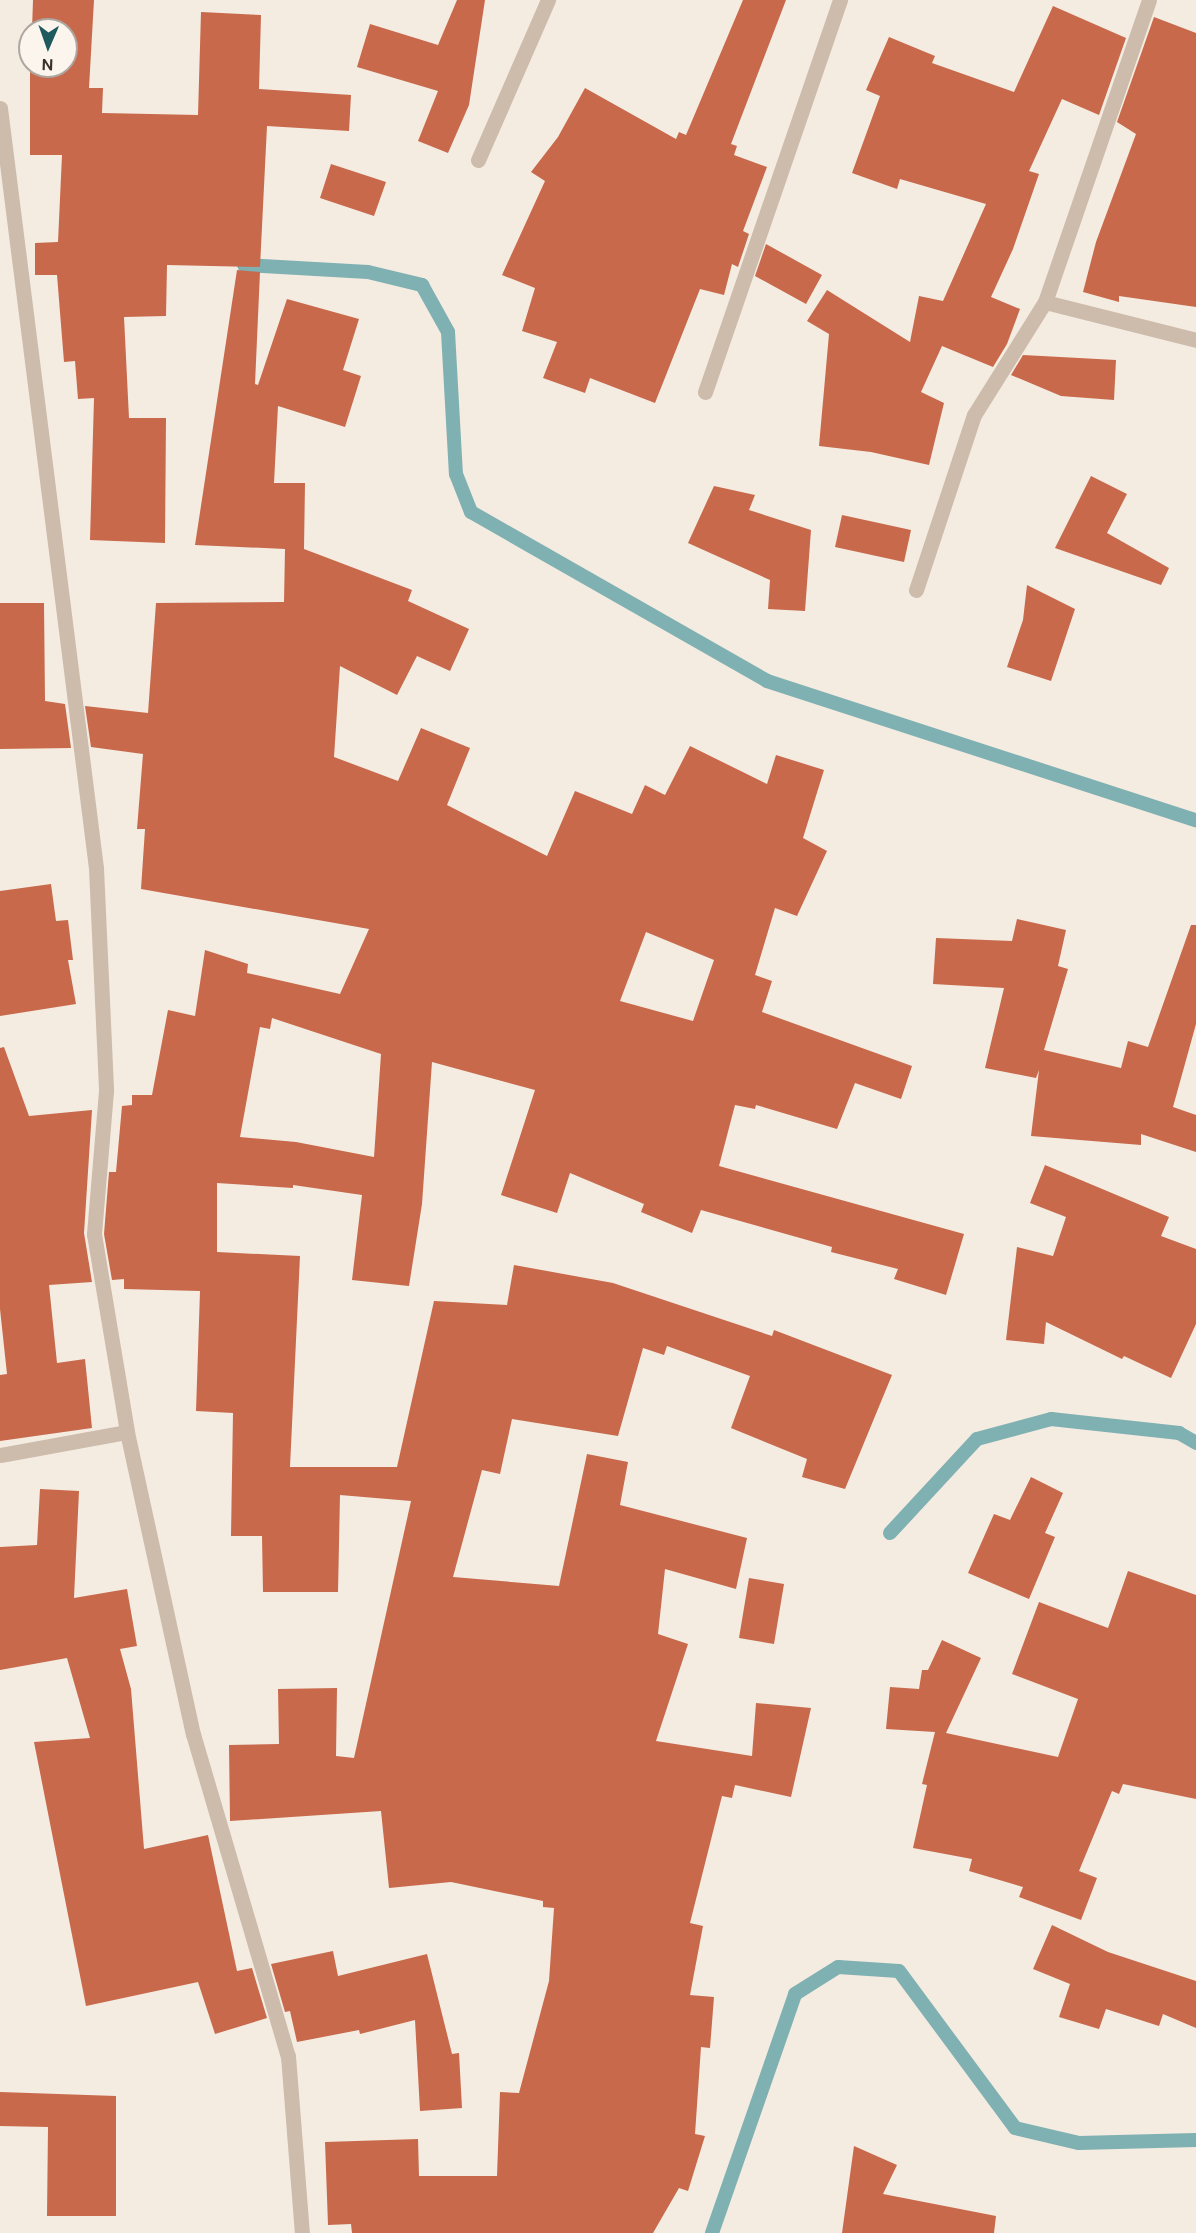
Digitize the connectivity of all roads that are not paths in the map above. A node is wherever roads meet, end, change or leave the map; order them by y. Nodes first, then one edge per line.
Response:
1 (548, 0) edge
2 (840, 0) edge
3 (1149, 0) edge
4 (0, 108) edge
5 (478, 160) dead end
6 (1045, 302) junction
7 (1196, 340) edge
8 (705, 392) dead end
9 (916, 590) dead end
10 (128, 1432) junction
11 (0, 1455) edge
12 (302, 2233) edge

1 - 5 street
2 - 8 street
3 - 6 street
4 - 10 street
6 - 7 street
6 - 9 street
10 - 11 street
10 - 12 street

